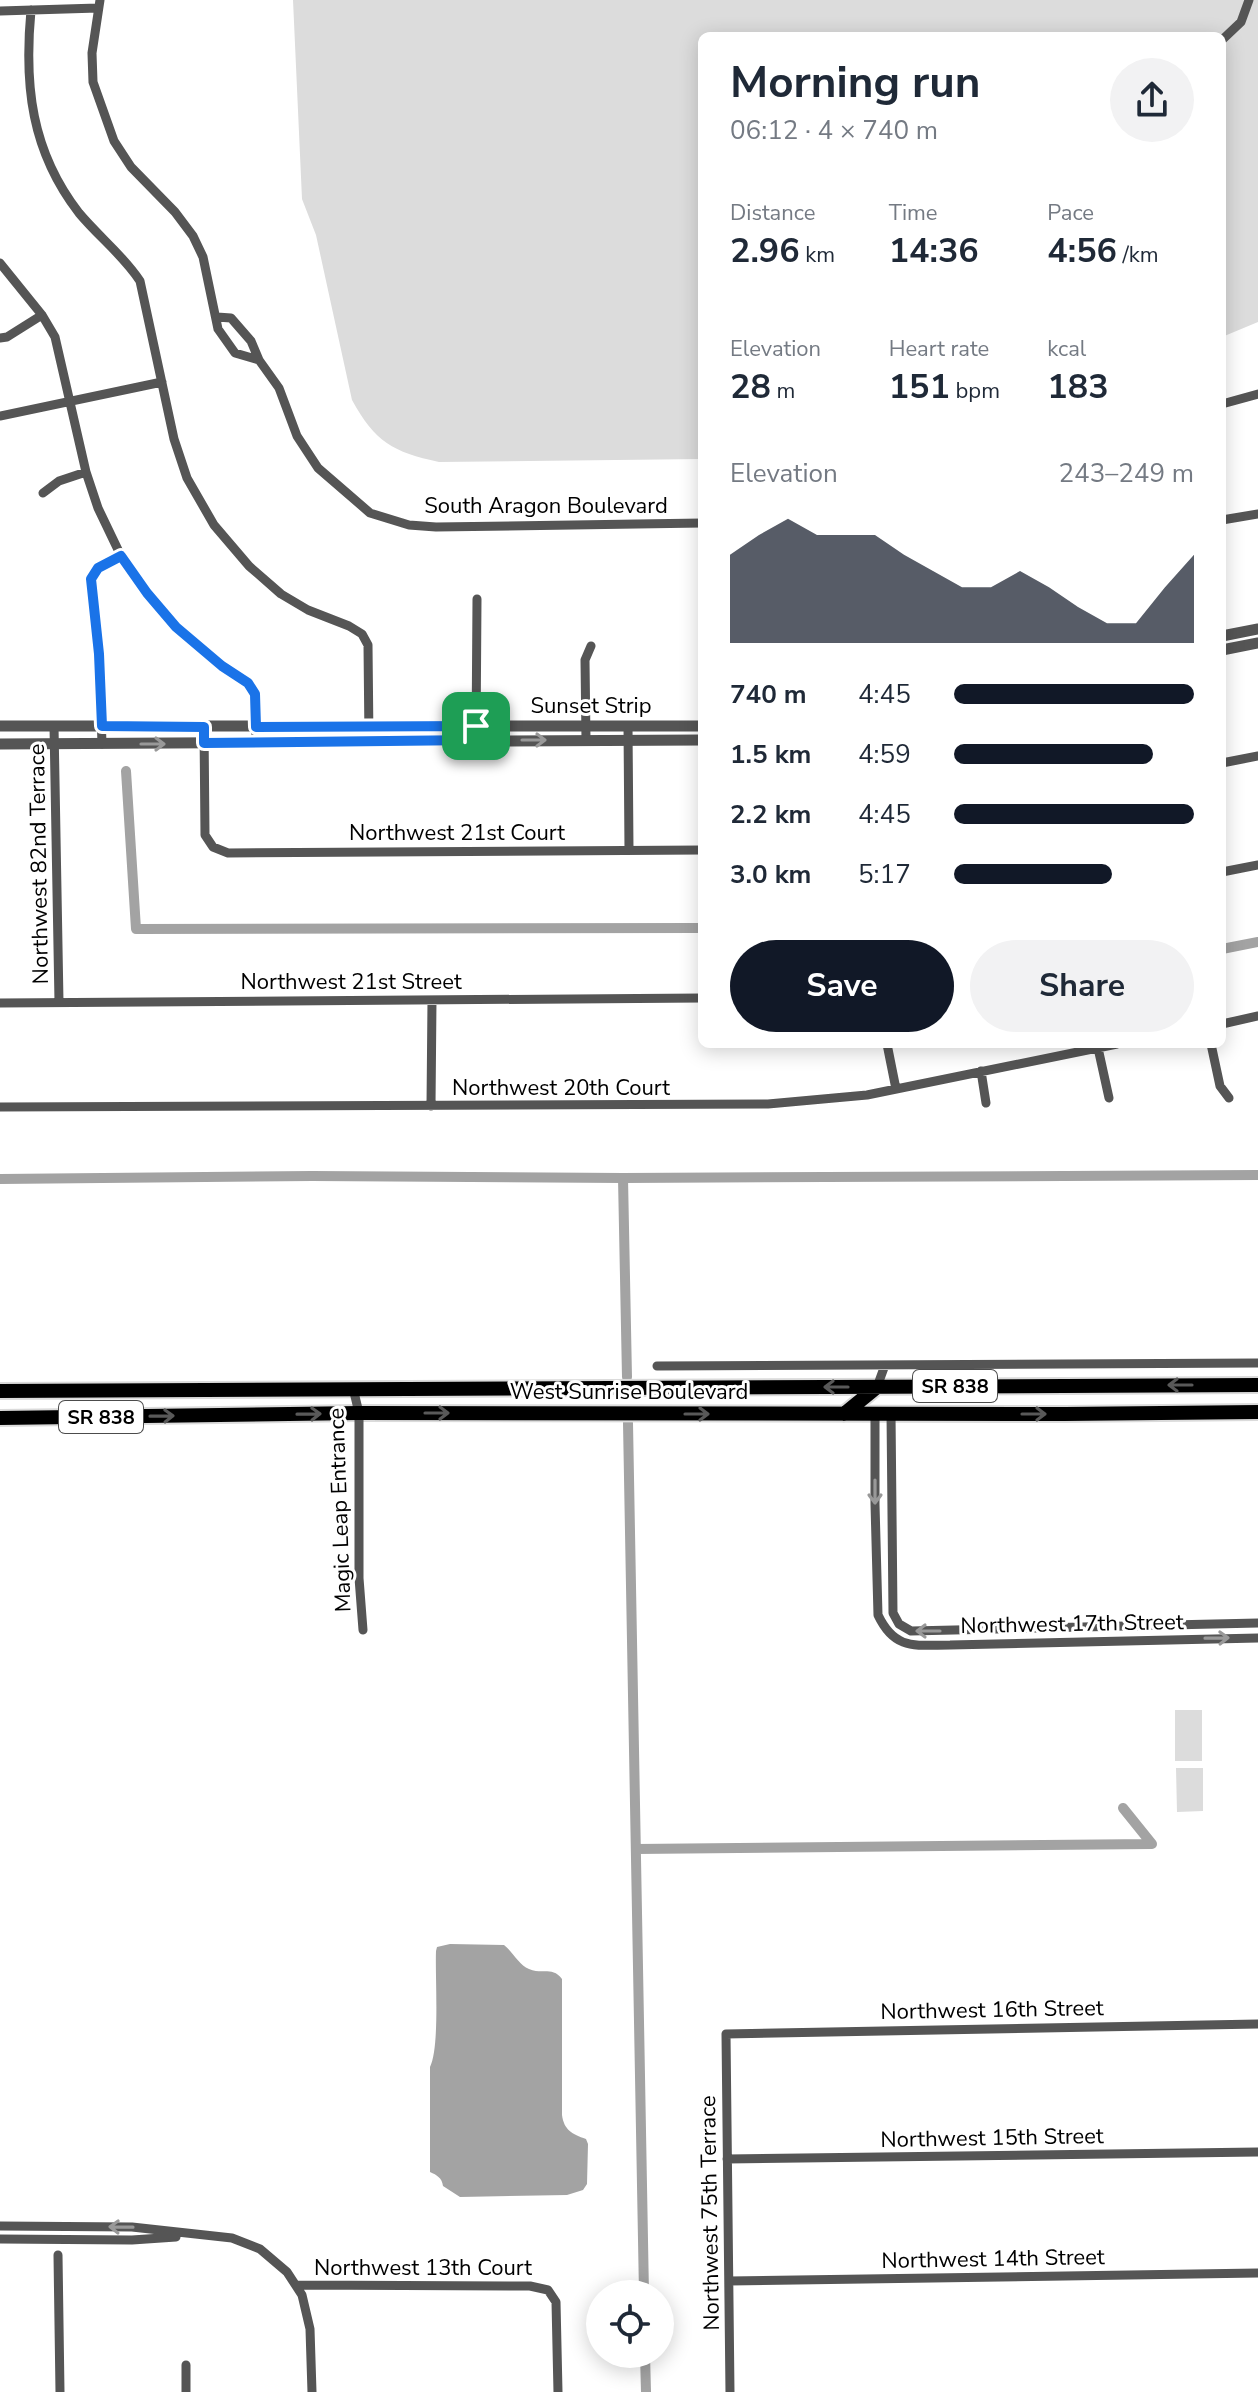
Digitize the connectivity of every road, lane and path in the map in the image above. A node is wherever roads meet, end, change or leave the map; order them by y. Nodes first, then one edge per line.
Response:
1 (1249, 0) edge
2 (99, 4) edge
3 (31, 10) junction
4 (0, 11) edge
5 (1226, 36) edge
6 (0, 263) edge
7 (42, 315) junction
8 (217, 317) junction
9 (246, 334) junction
10 (0, 338) edge
11 (232, 349) junction
12 (259, 360) junction
13 (162, 382) junction
14 (1258, 394) edge
15 (70, 402) junction
16 (1226, 403) edge
17 (0, 416) edge
18 (86, 472) junction
19 (43, 493) dead end
20 (1258, 514) edge
21 (1226, 519) edge
22 (698, 523) edge
23 (121, 556) junction
24 (477, 599) dead end
25 (1258, 629) edge
26 (1226, 635) edge
27 (1258, 643) edge
28 (591, 646) dead end
29 (1226, 649) edge
30 (0, 726) edge
31 (54, 726) junction
32 (102, 726) junction
33 (476, 726) junction
34 (586, 726) junction
35 (628, 726) junction
36 (698, 726) edge
37 (204, 727) junction
38 (256, 727) junction
39 (369, 727) junction
40 (476, 740) junction
41 (586, 740) junction
42 (628, 740) junction
43 (698, 740) edge
44 (369, 741) junction
45 (204, 743) junction
46 (256, 743) junction
47 (0, 744) edge
48 (54, 744) junction
49 (102, 744) junction
50 (1258, 756) edge
51 (1226, 762) edge
52 (629, 850) junction
53 (698, 850) edge
54 (1258, 865) edge
55 (1226, 871) edge
56 (698, 998) edge
57 (432, 1000) junction
58 (59, 1002) junction
59 (0, 1003) edge
60 (1258, 1016) edge
61 (1226, 1023) edge
62 (888, 1048) edge
63 (1098, 1048) joint
64 (1212, 1048) edge
65 (981, 1071) junction
66 (896, 1089) junction
67 (1109, 1098) dead end
68 (1229, 1098) dead end
69 (986, 1103) dead end
70 (431, 1106) junction
71 (0, 1107) edge
72 (1258, 1363) edge
73 (885, 1365) junction
74 (657, 1366) dead end
75 (1258, 1385) edge
76 (877, 1387) junction
77 (353, 1388) junction
78 (0, 1391) edge
79 (1258, 1412) edge
80 (359, 1413) junction
81 (891, 1413) junction
82 (844, 1414) junction
83 (875, 1414) junction
84 (0, 1418) edge
85 (1258, 1623) edge
86 (363, 1630) dead end
87 (1258, 1638) edge
88 (1258, 2024) edge
89 (726, 2034) joint
90 (1258, 2152) edge
91 (727, 2159) junction
92 (0, 2226) edge
93 (199, 2235) junction
94 (0, 2239) edge
95 (58, 2255) dead end
96 (1258, 2273) edge
97 (729, 2281) junction
98 (296, 2285) junction
99 (186, 2365) dead end
100 (60, 2392) edge
101 (186, 2392) edge
102 (312, 2392) edge
103 (558, 2392) edge
104 (730, 2392) edge

1 - 5 street
2 - 3 street
2 - 8 street
3 - 4 street
3 - 13 street
6 - 7 street
7 - 10 street
7 - 15 street
8 - 9 street
8 - 11 street
9 - 11 street
9 - 12 street, South Aragon Boulevard
11 - 12 street
12 - 22 street, South Aragon Boulevard
13 - 15 street
13 - 39 street
14 - 16 street
15 - 17 street
15 - 18 street
18 - 19 street
18 - 23 street
20 - 21 street
23 - 32 street
23 - 38 street
24 - 33 street
25 - 26 street
27 - 29 street
28 - 34 street
30 - 31 street, Sunset Strip
31 - 32 street, Sunset Strip
31 - 48 street, Northwest 82nd Terrace
32 - 37 street, Sunset Strip
32 - 49 street
33 - 34 street, Sunset Strip
33 - 39 street, Sunset Strip
33 - 40 street
34 - 35 street, Sunset Strip
34 - 41 street
35 - 36 street, Sunset Strip
35 - 42 street
37 - 38 street, Sunset Strip
37 - 45 street
38 - 39 street, Sunset Strip
38 - 46 street
39 - 44 street
40 -> 41 street, Sunset Strip
40 - 44 street, Sunset Strip
41 - 42 street, Sunset Strip
42 - 43 street, Sunset Strip
42 - 52 street
44 - 46 street, Sunset Strip
45 - 46 street, Sunset Strip
49 -> 45 street, Sunset Strip
45 - 52 street, Northwest 21st Court
47 - 48 street, Sunset Strip
48 - 49 street, Sunset Strip
48 - 58 street, Northwest 82nd Terrace
50 - 51 street
52 - 53 street, Northwest 21st Court
54 - 55 street
56 - 57 street, Northwest 21st Street
57 - 58 street, Northwest 21st Street
57 - 70 street
58 - 59 street, Northwest 21st Street
60 - 61 street
62 - 66 street
63 - 65 street, Northwest 20th Court
63 - 67 street
64 - 68 street
65 - 66 street, Northwest 20th Court
65 - 69 street
66 - 70 street, Northwest 20th Court
70 - 71 street, Northwest 20th Court
72 - 73 street
73 - 74 street
73 - 76 street
75 -> 76 highway, West Sunrise Boulevard / SR 838
76 -> 77 highway, West Sunrise Boulevard / SR 838
76 - 82 highway
77 - 78 highway, West Sunrise Boulevard / SR 838
77 - 80 street, Magic Leap Entrance
81 -> 79 highway, West Sunrise Boulevard / SR 838
80 -> 82 highway, West Sunrise Boulevard / SR 838
84 -> 80 highway, West Sunrise Boulevard / SR 838
80 - 86 street, Magic Leap Entrance
81 - 83 highway, West Sunrise Boulevard / SR 838
85 -> 81 street, Northwest 17th Street
82 - 83 highway, West Sunrise Boulevard / SR 838
83 -> 87 street, Northwest 17th Street
88 - 89 street, Northwest 16th Street
89 - 91 street, Northwest 75th Terrace
90 - 91 street, Northwest 15th Street
91 - 97 street, Northwest 75th Terrace
93 -> 92 street
93 - 94 street
93 - 98 street
95 - 100 street
96 - 97 street, Northwest 14th Street
97 - 104 street, Northwest 75th Terrace
98 - 102 street
98 - 103 street, Northwest 13th Court
99 - 101 street

